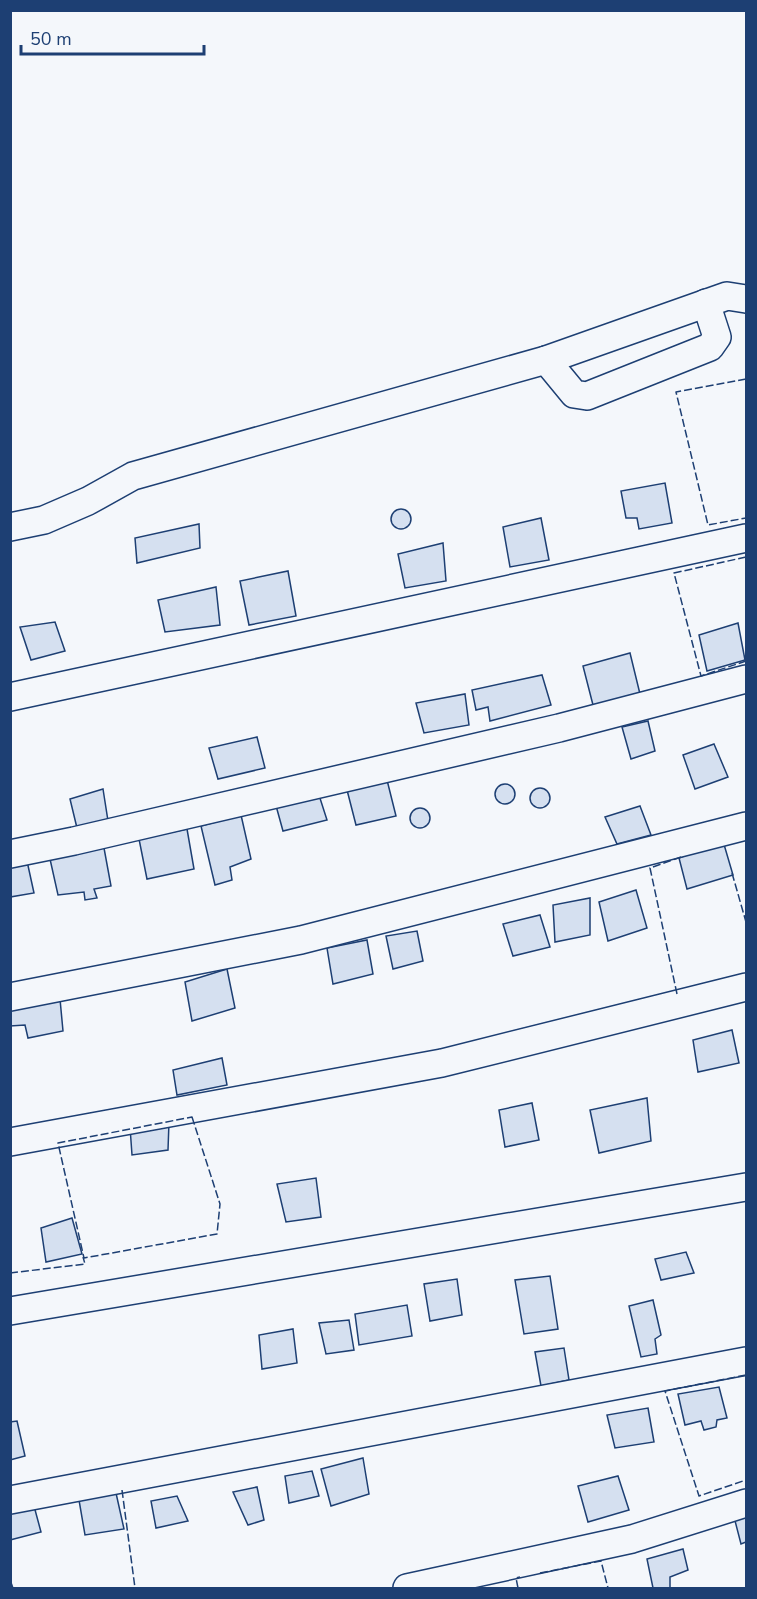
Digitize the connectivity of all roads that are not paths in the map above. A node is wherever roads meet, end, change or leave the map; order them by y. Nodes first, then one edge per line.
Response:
1 (747, 299) edge
2 (706, 303) junction
3 (546, 360) junction
4 (10, 527) edge
5 (747, 538) edge
6 (747, 679) edge
7 (10, 697) edge
8 (747, 826) edge
9 (10, 854) edge
10 (747, 987) edge
11 (10, 997) edge
12 (10, 1142) edge
13 (747, 1187) edge
14 (10, 1311) edge
15 (747, 1361) edge
16 (10, 1500) edge
17 (747, 1503) edge
18 (407, 1588) edge

1 - 2 street
2 - 3 street
2 - 3 street
3 - 4 street
5 - 7 street
6 - 9 street
8 - 11 street
10 - 12 street
13 - 14 street
15 - 16 street
17 - 18 street

